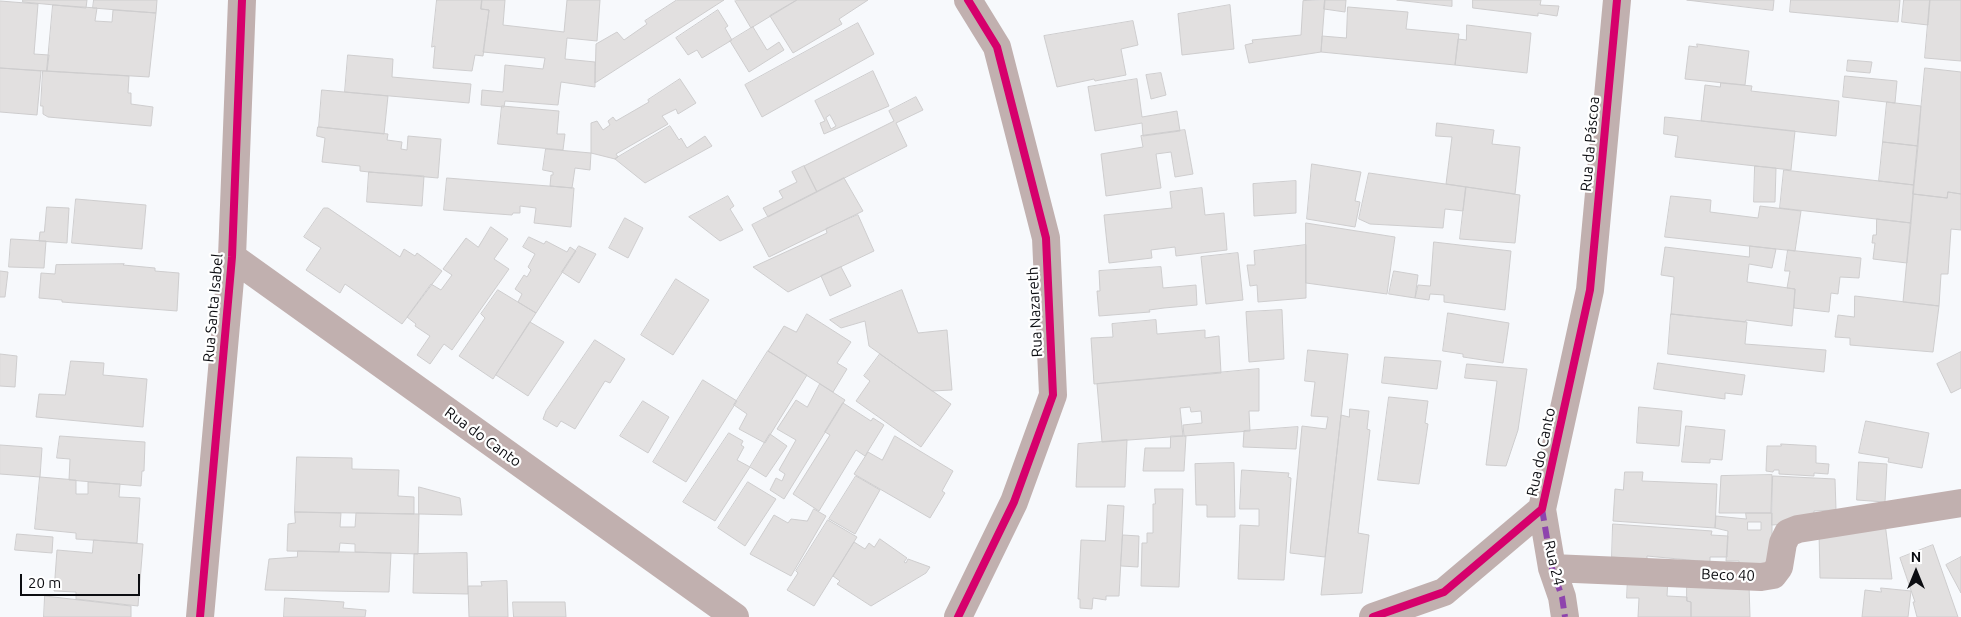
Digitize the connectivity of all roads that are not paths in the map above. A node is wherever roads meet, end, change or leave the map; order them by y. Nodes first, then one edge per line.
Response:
1 (242, 0) edge
2 (968, 0) edge
3 (1617, 0) edge
4 (232, 257) junction
5 (1590, 290) joint
6 (1961, 503) edge
7 (1542, 510) junction
8 (1552, 568) junction
9 (200, 617) edge
10 (735, 617) edge
11 (958, 617) edge
12 (1373, 617) edge
13 (1565, 617) edge

1 - 4 street, Rua Santa Isabel
2 - 11 street, Rua Nazareth
3 - 5 street, Rua da Páscoa
4 - 9 street, Rua Santa Isabel
4 - 10 street, Rua do Canto
5 - 7 street, Rua do Canto
6 - 8 street, Beco 40
7 - 8 street, Rua 24
7 - 12 street, Rua do Canto
8 - 13 street, Rua 24

